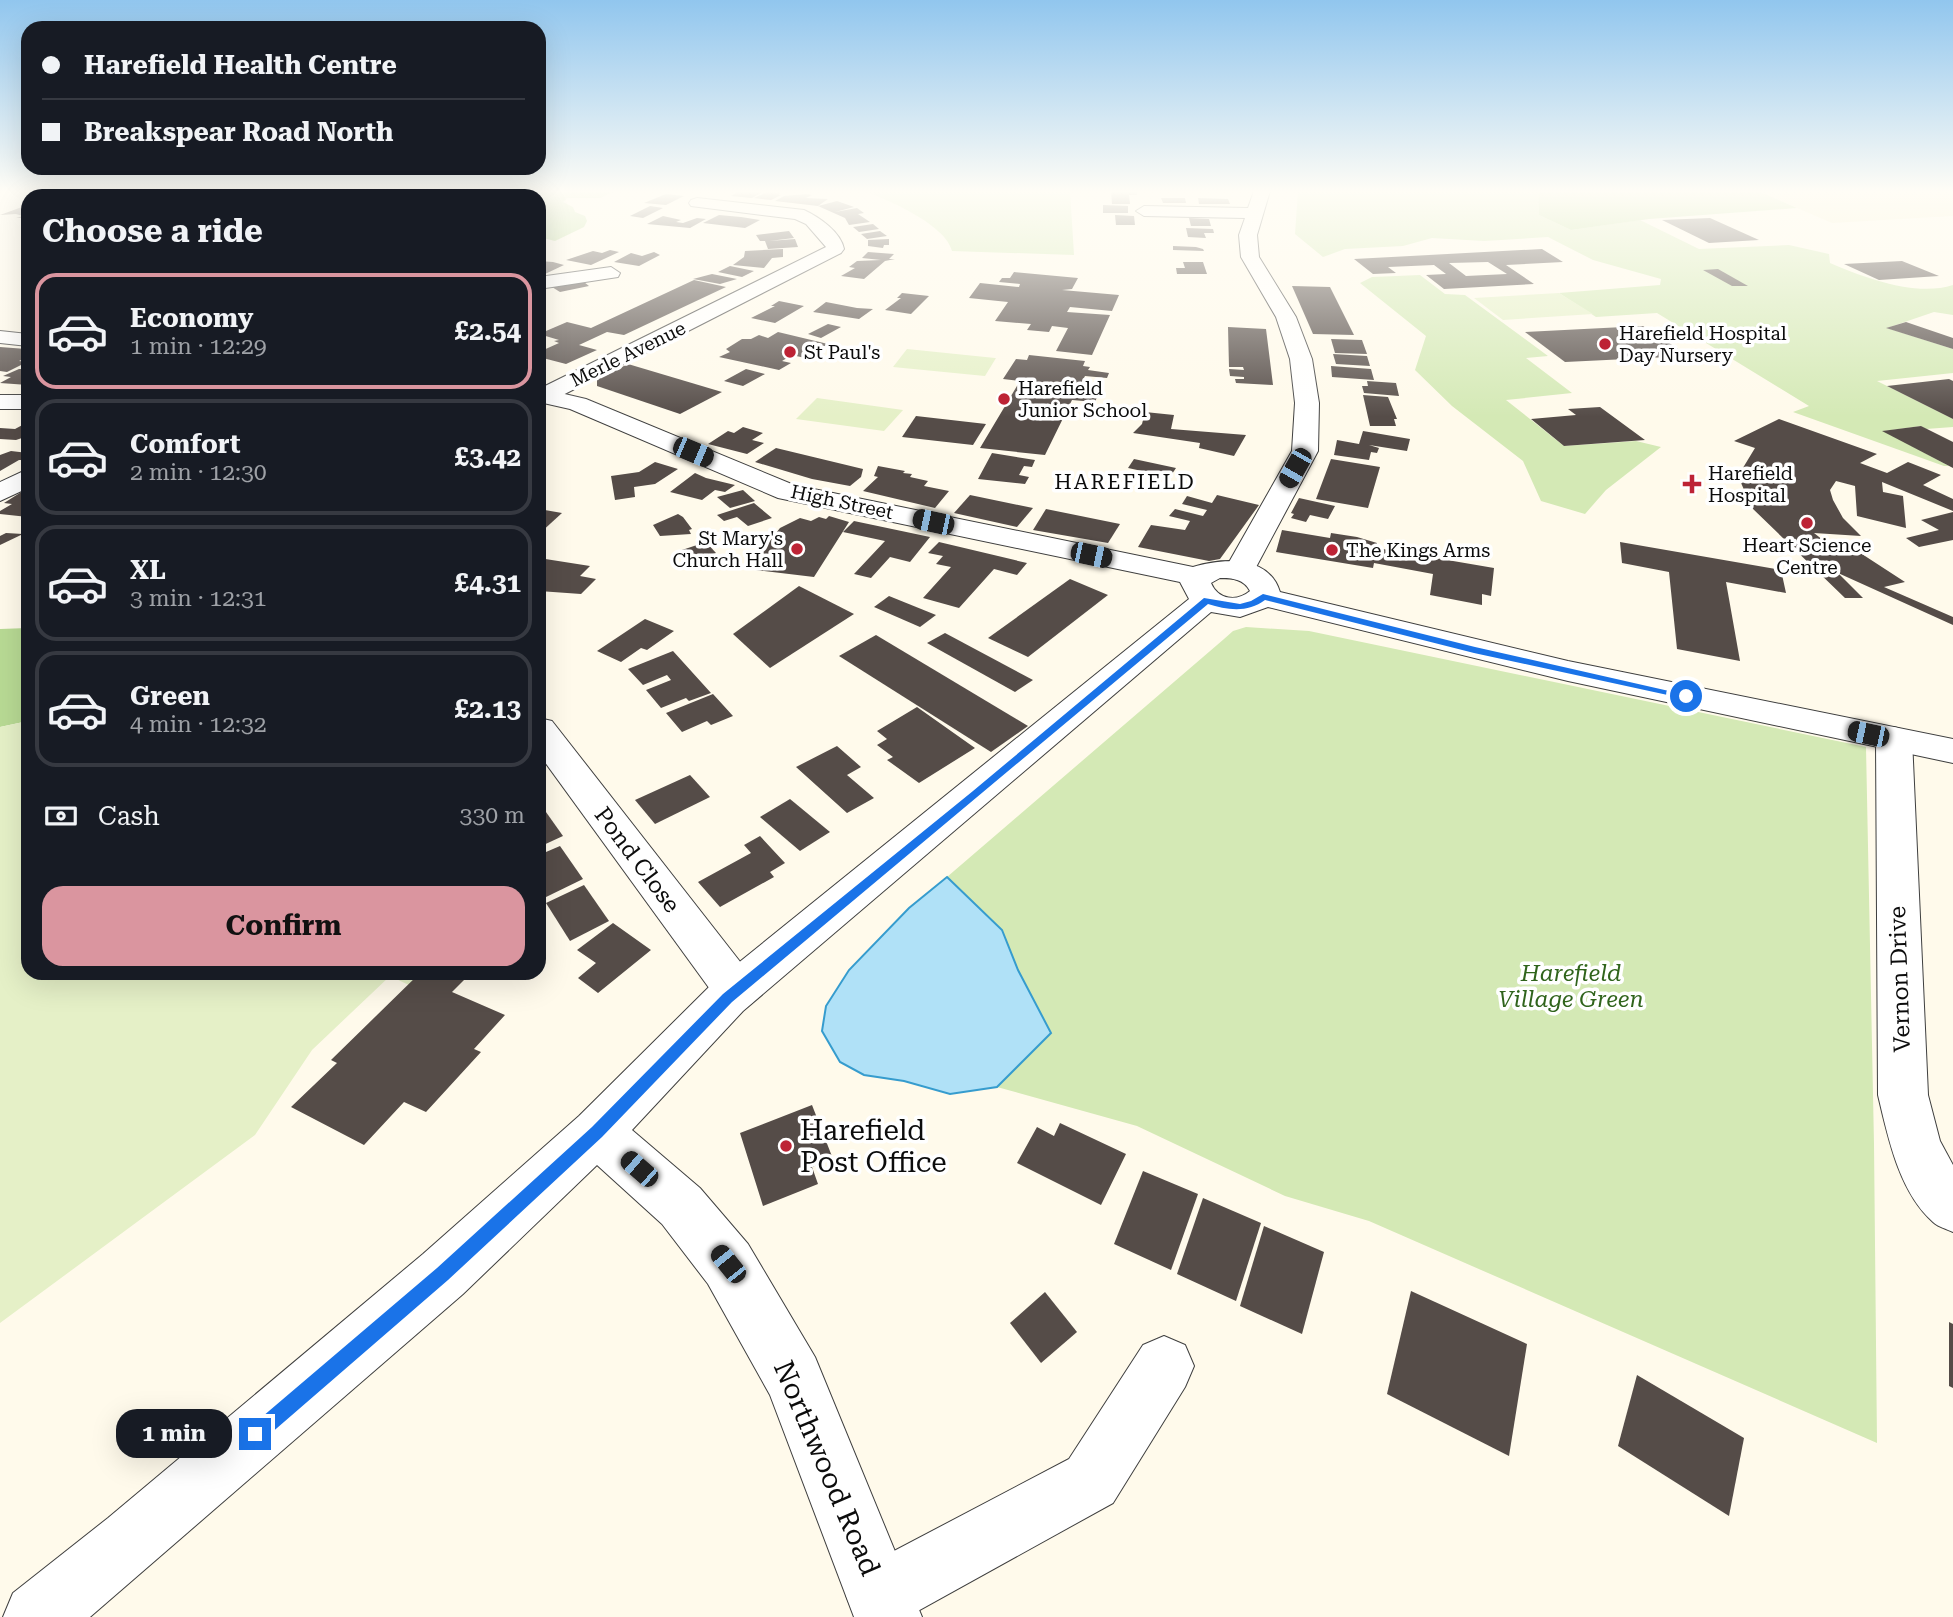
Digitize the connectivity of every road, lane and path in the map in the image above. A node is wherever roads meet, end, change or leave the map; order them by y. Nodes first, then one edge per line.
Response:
1 (800, 266) edge
2 (1256, 266) edge
3 (611, 273) dead end
4 (546, 282) edge
5 (0, 337) edge
6 (21, 339) edge
7 (546, 393) edge
8 (546, 396) edge
9 (0, 402) edge
10 (21, 402) edge
11 (21, 481) edge
12 (0, 493) edge
13 (1240, 570) junction
14 (1203, 588) junction
15 (1263, 597) junction
16 (546, 738) edge
17 (1894, 739) junction
18 (1953, 751) edge
19 (736, 990) junction
20 (597, 1132) junction
21 (1953, 1206) edge
22 (1164, 1366) dead end
23 (884, 1606) edge
24 (37, 1617) edge

1 - 7 street, Merle Avenue
2 - 13 street
3 - 4 street
5 - 6 street
8 - 14 street, High Street
9 - 10 street
11 - 12 street
13 - 14 street
13 - 15 street
14 - 15 street
14 - 19 street
15 - 17 street
16 - 19 street, Pond Close
17 - 18 street
17 - 21 street, Vernon Drive
19 - 20 street
20 - 23 street, Northwood Road
20 - 24 street
22 - 23 street

